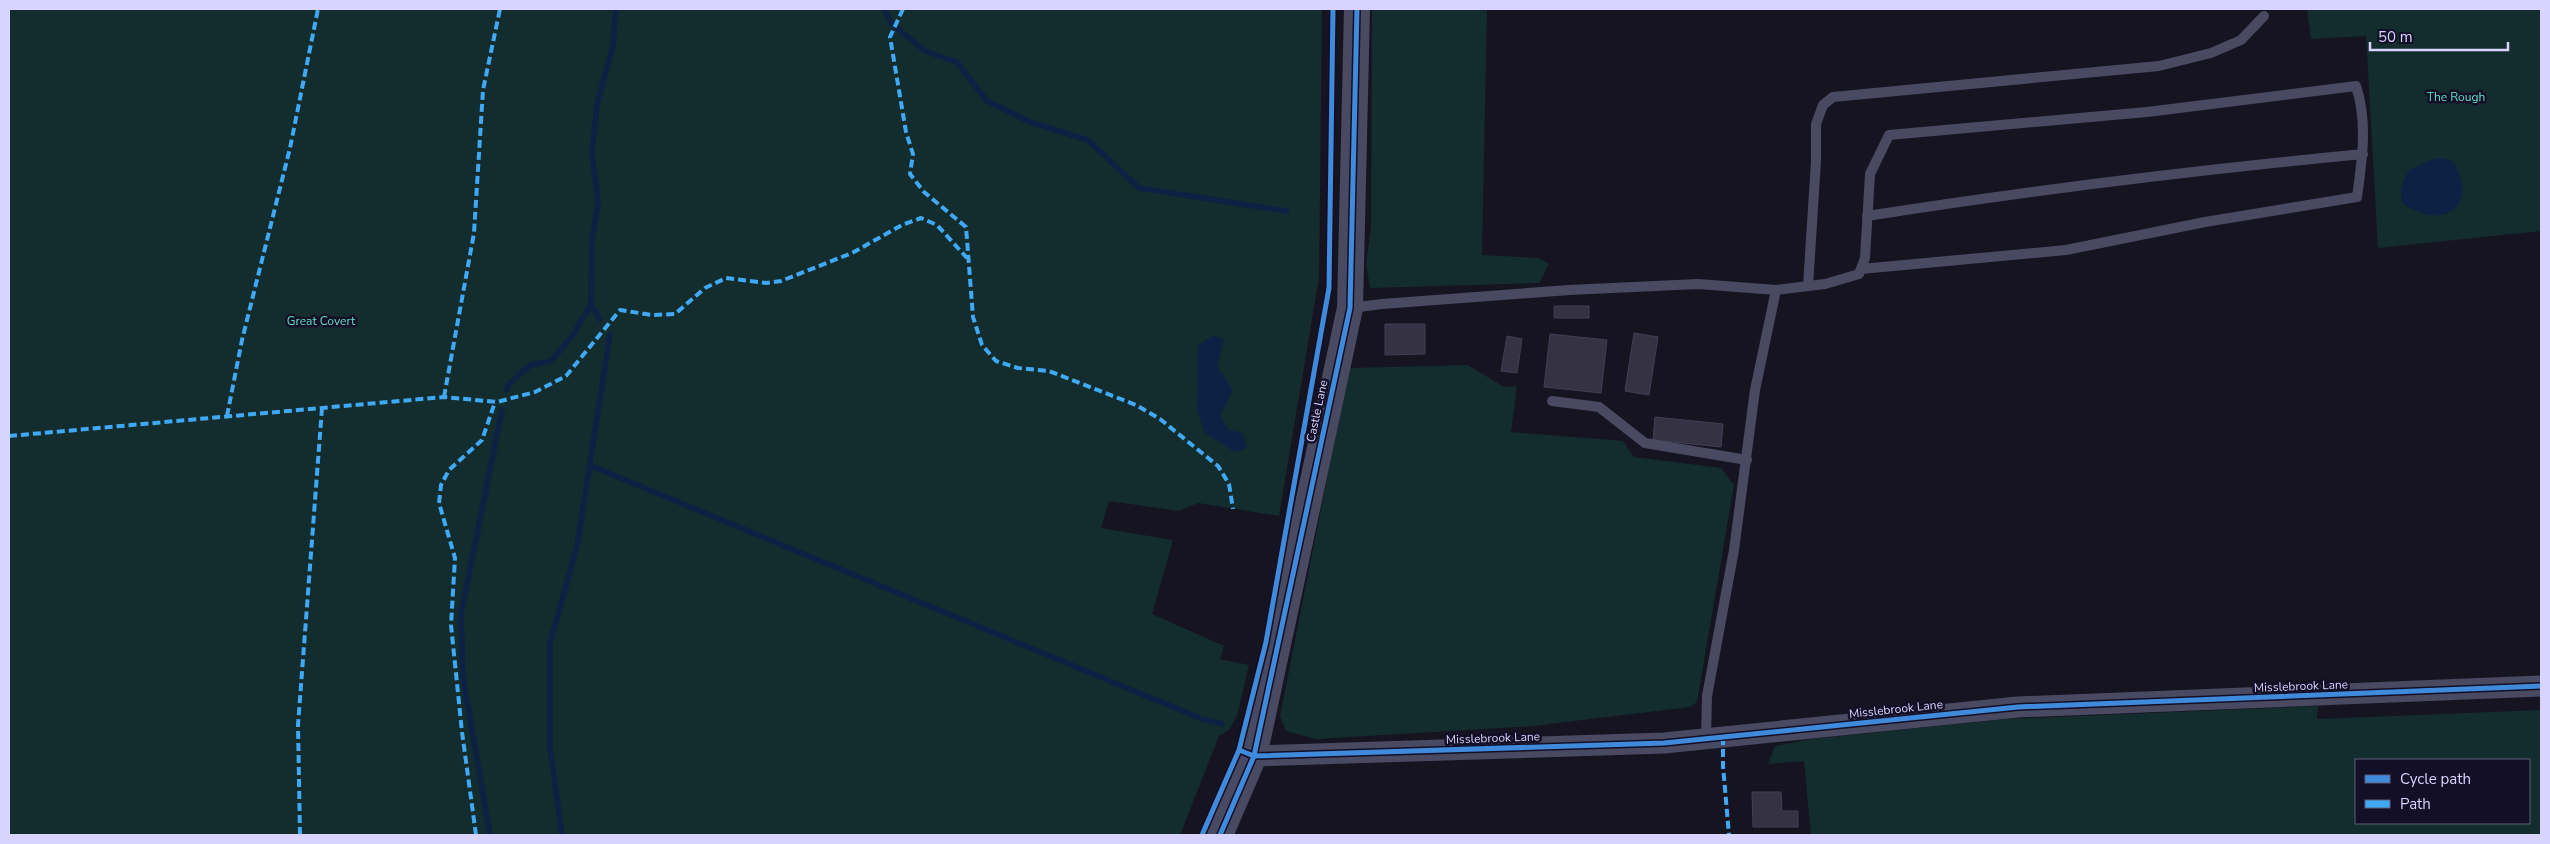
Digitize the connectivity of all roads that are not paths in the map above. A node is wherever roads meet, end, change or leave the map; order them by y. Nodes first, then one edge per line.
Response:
1 (1357, 9) edge
2 (2264, 16) dead end
3 (2362, 154) junction
4 (1867, 216) junction
5 (1861, 269) junction
6 (1808, 286) junction
7 (1776, 290) junction
8 (1350, 308) junction
9 (1552, 401) dead end
10 (1747, 460) junction
11 (2541, 686) edge
12 (1706, 739) junction
13 (1254, 756) junction
14 (1220, 835) edge

1 - 8 street, Castle Lane
2 - 6 lane
3 - 4 lane
3 - 4 lane
3 - 5 lane
4 - 5 lane
5 - 6 lane
6 - 7 lane
7 - 8 lane
7 - 10 lane
8 - 13 street, Castle Lane
9 - 10 lane
10 - 12 lane
11 - 12 street, Misslebrook Lane
12 - 13 street, Misslebrook Lane
13 - 14 street, Castle Lane

